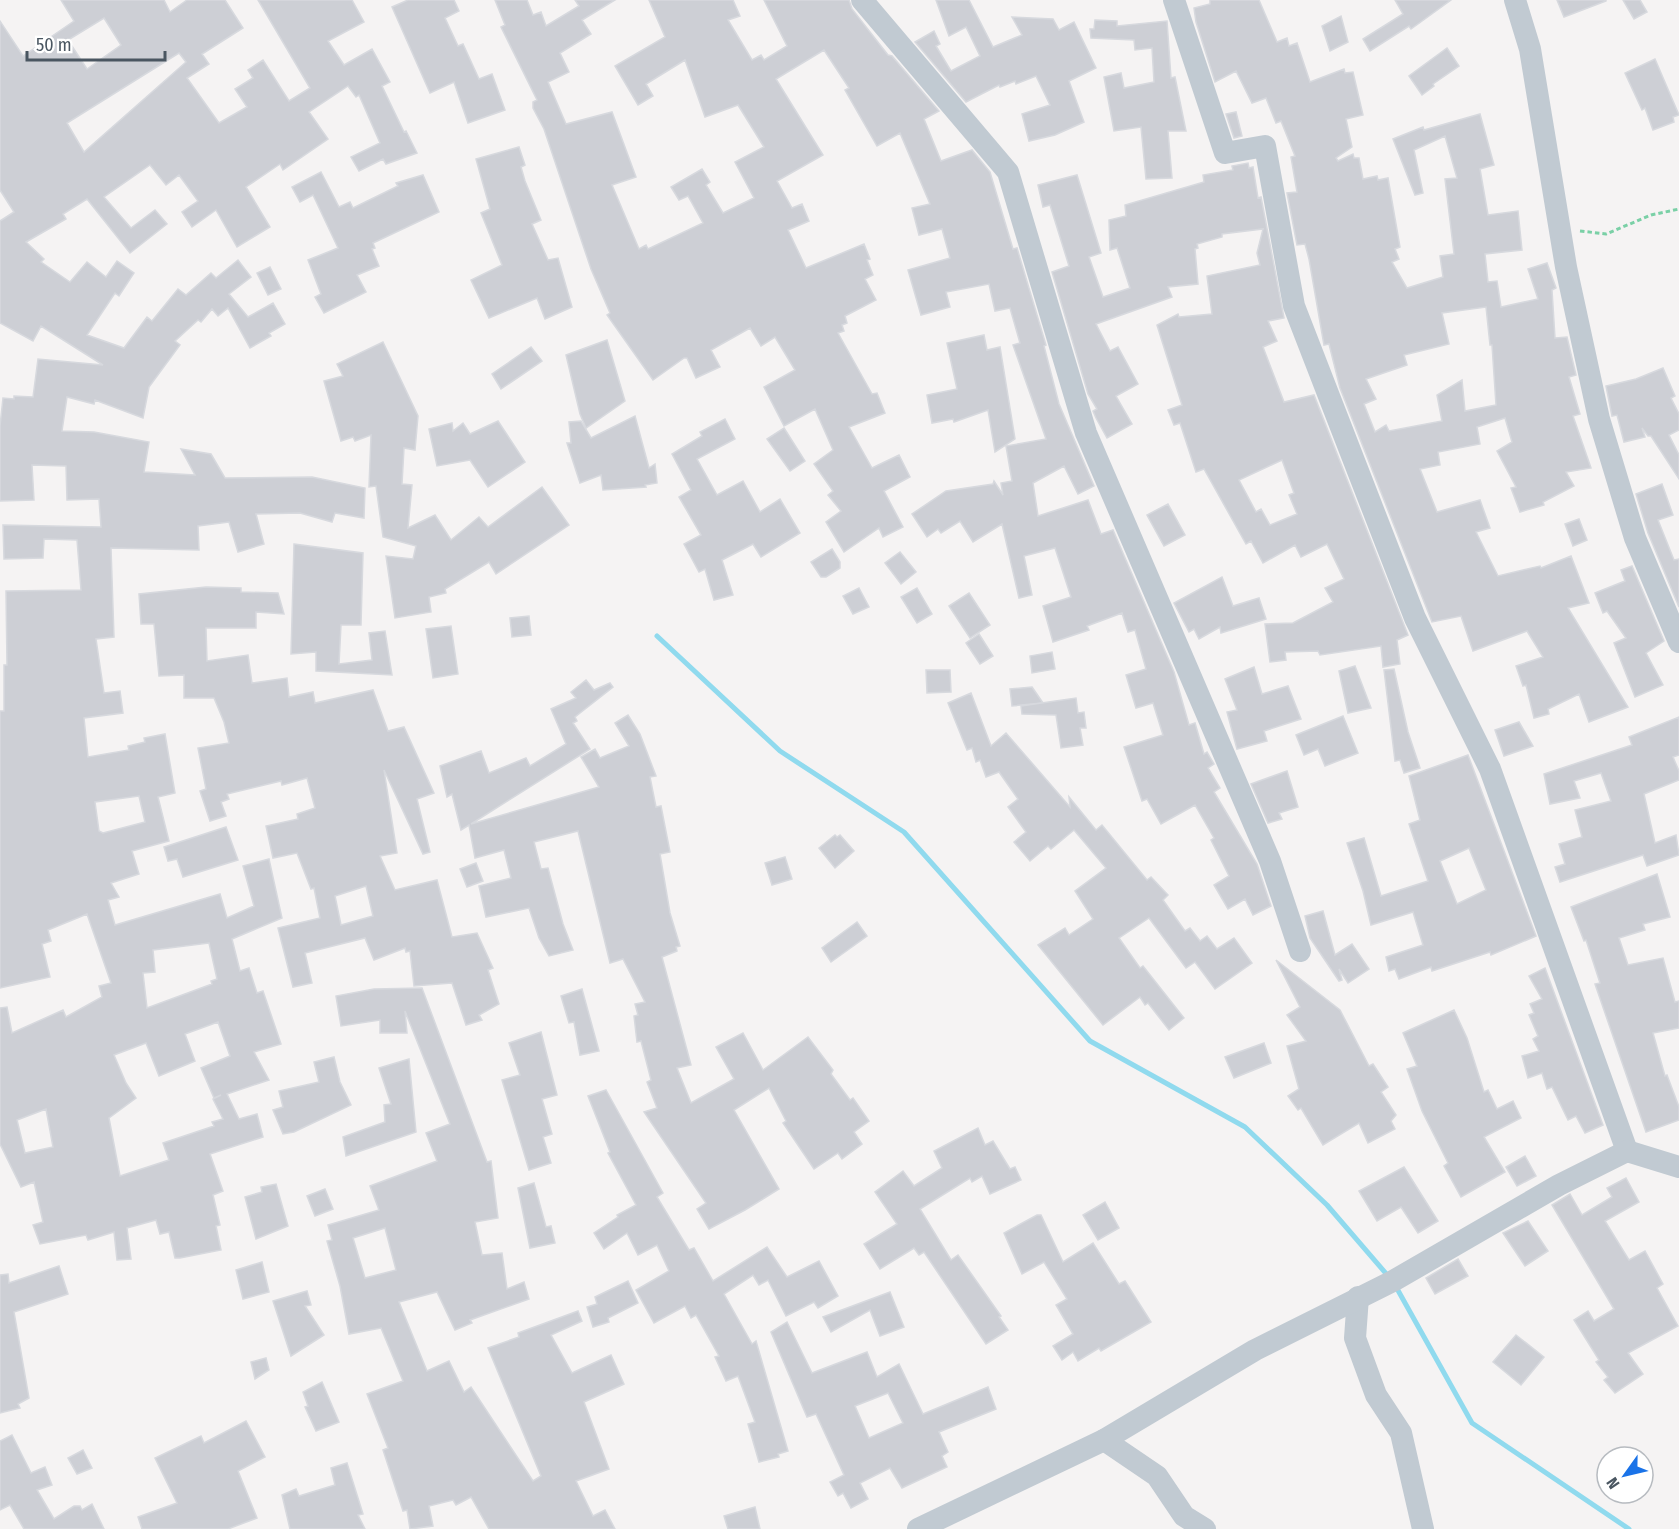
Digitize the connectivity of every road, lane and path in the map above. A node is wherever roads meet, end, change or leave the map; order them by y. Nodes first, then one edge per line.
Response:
1 (862, 0) edge
2 (1174, 0) edge
3 (1515, 0) edge
4 (1679, 209) edge
5 (1560, 229) junction
6 (1679, 642) edge
7 (1300, 951) dead end
8 (1627, 1151) junction
9 (1679, 1167) edge
10 (1358, 1297) junction
11 (1104, 1440) junction
12 (918, 1529) edge
13 (1205, 1529) edge
14 (1423, 1529) edge

1 - 7 street
2 - 8 street
3 - 5 street
4 - 5 path
5 - 6 street
8 - 9 street
8 - 10 street
10 - 11 street
10 - 14 street
11 - 12 street
11 - 13 street

